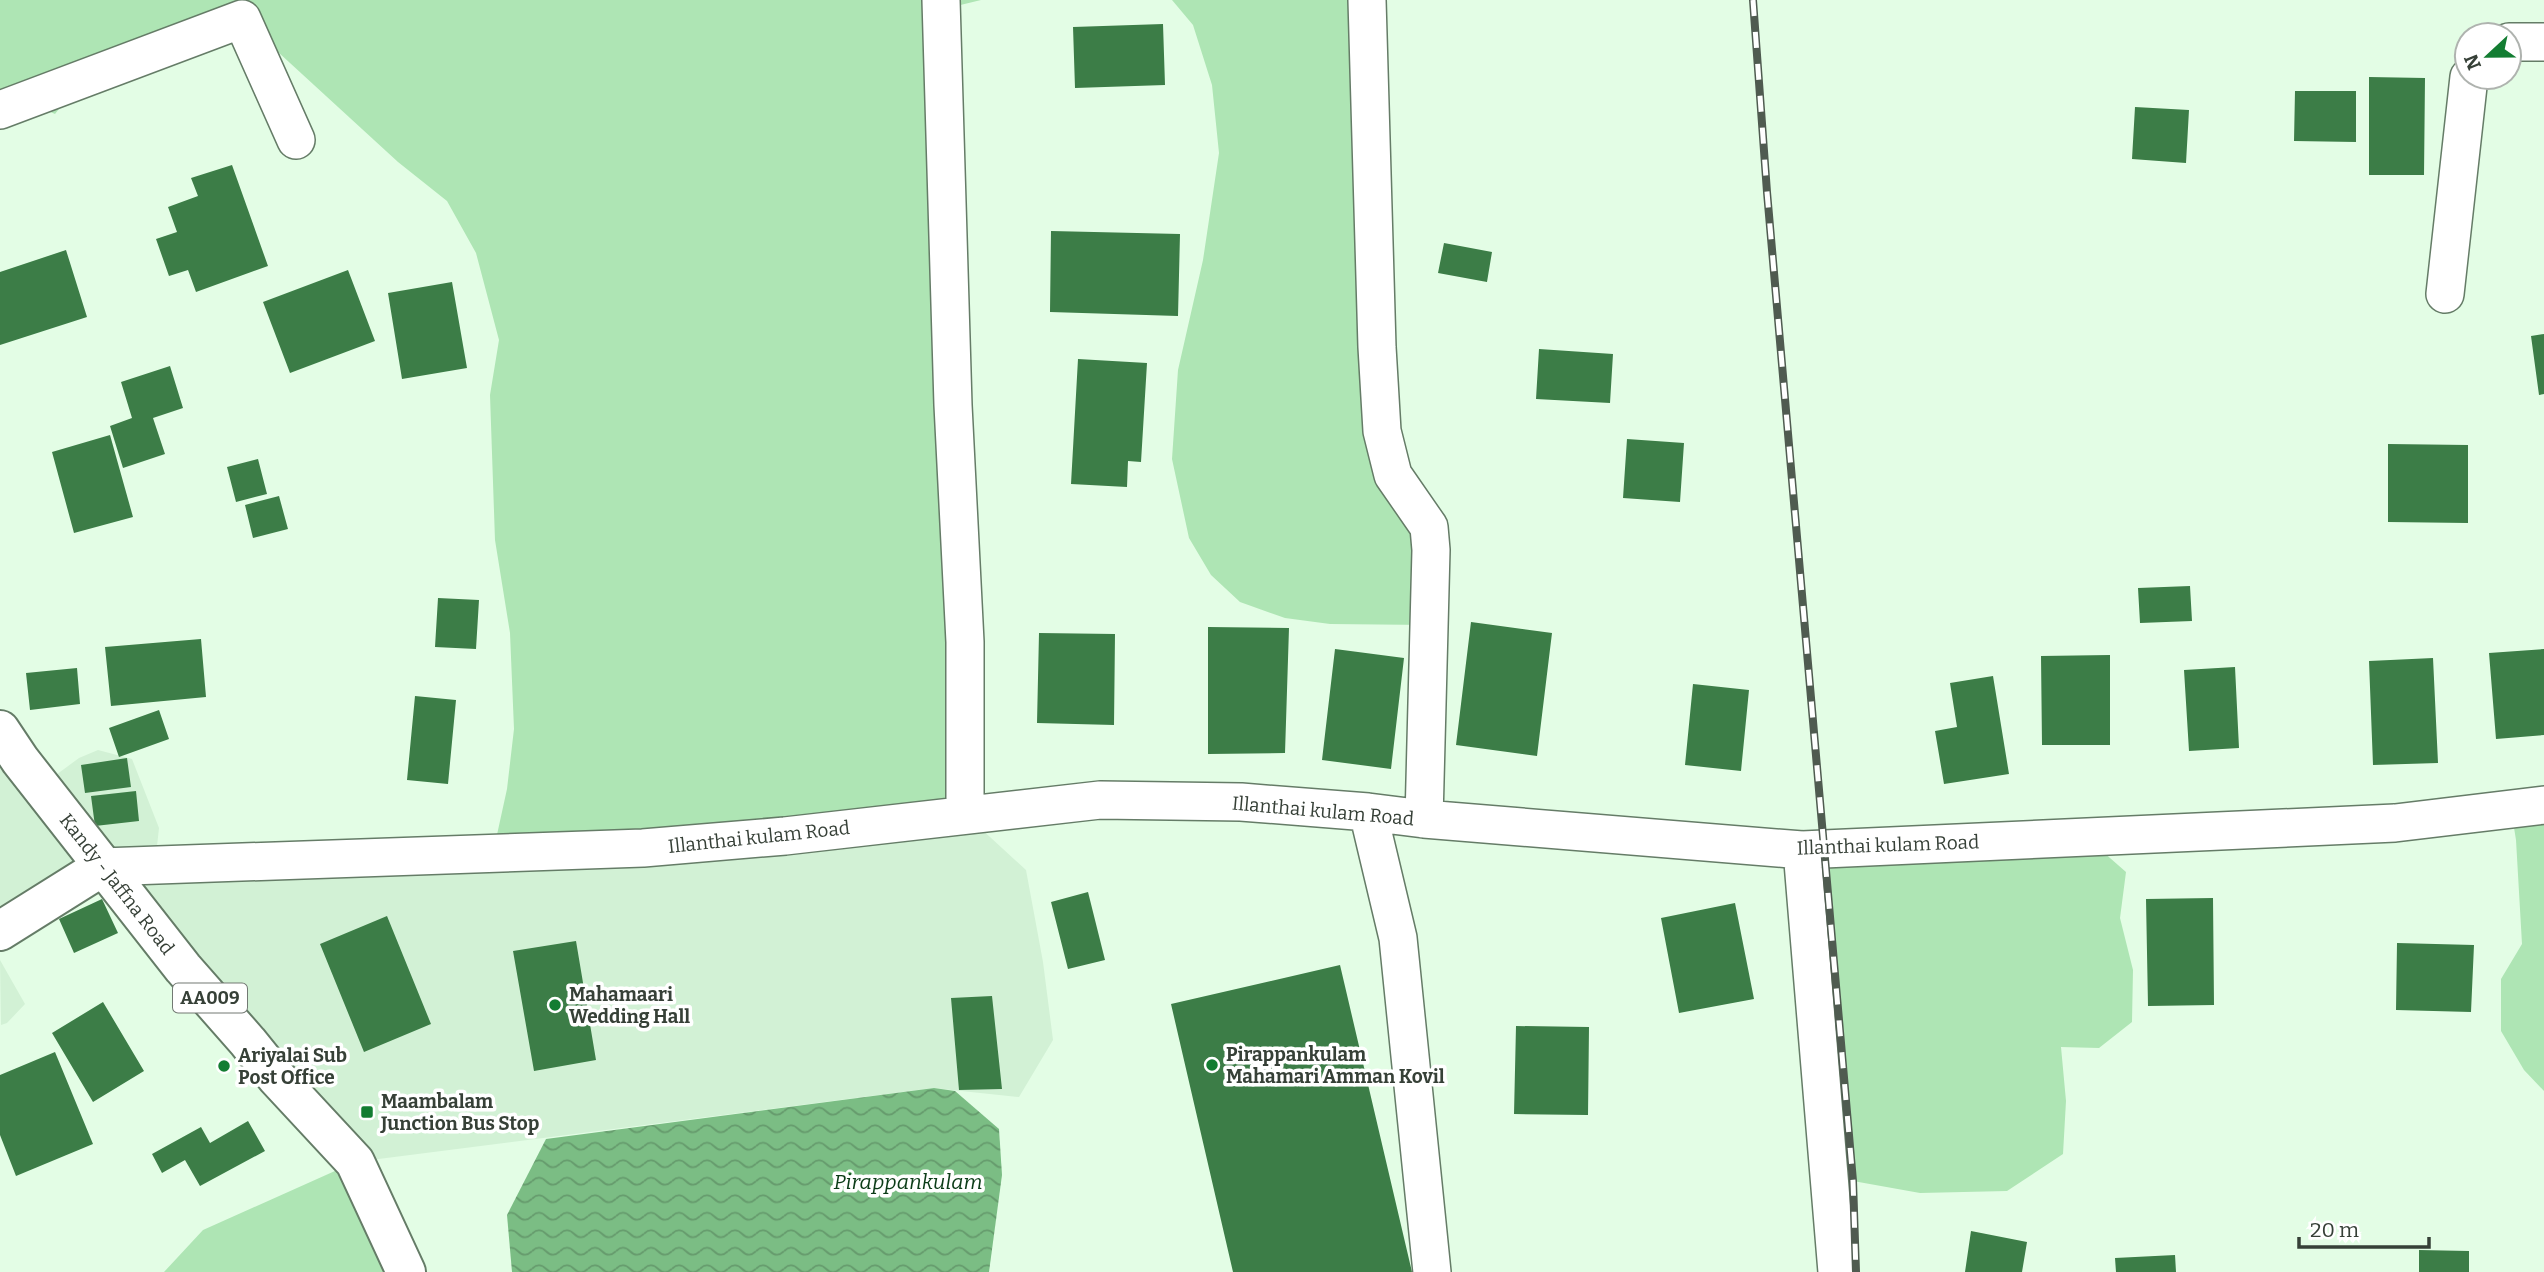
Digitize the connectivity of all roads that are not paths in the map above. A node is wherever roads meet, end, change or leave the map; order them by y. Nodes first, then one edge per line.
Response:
1 (941, 0) edge
2 (1367, 0) edge
3 (242, 9) edge
4 (2523, 42) edge
5 (2544, 42) edge
6 (2467, 91) edge
7 (0, 110) edge
8 (296, 140) dead end
9 (2445, 294) dead end
10 (0, 730) edge
11 (2544, 805) edge
12 (1368, 812) junction
13 (965, 814) junction
14 (1424, 820) junction
15 (1802, 850) junction
16 (102, 867) junction
17 (0, 931) edge
18 (406, 1272) edge
19 (1432, 1272) edge
20 (1837, 1272) edge

1 - 13 street
2 - 14 street
3 - 7 street
3 - 8 street
4 - 5 street
6 - 9 street
10 - 16 main road, Kandy - Jaffna Road / AA009
11 - 15 street, Illanthai kulam Road
12 - 13 street, Illanthai kulam Road
12 - 14 street, Illanthai kulam Road
12 - 19 street
13 - 16 street, Illanthai kulam Road
14 - 15 street, Illanthai kulam Road
15 - 20 street
16 - 17 main road
16 - 18 main road, Kandy - Jaffna Road / AA009

